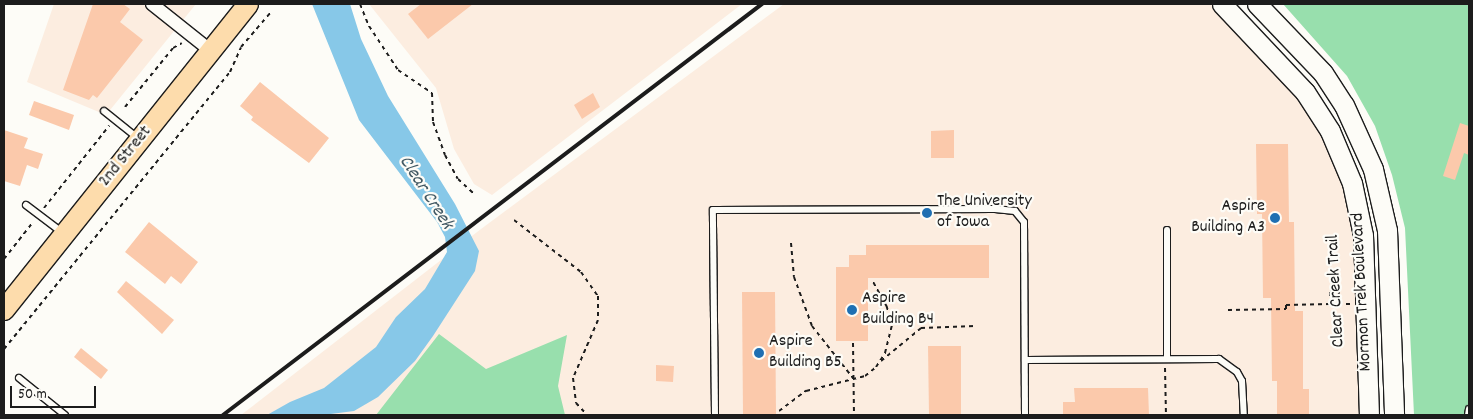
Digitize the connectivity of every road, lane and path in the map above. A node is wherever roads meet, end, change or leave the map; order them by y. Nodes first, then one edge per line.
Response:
1 (152, 4) edge
2 (248, 4) edge
3 (360, 4) edge
4 (1222, 4) edge
5 (1257, 4) edge
6 (271, 12) dead end
7 (182, 43) dead end
8 (211, 51) junction
9 (125, 107) dead end
10 (104, 111) dead end
11 (111, 124) dead end
12 (140, 140) junction
13 (473, 193) dead end
14 (26, 205) dead end
15 (38, 215) junction
16 (514, 220) dead end
17 (1167, 230) dead end
18 (65, 234) junction
19 (790, 243) dead end
20 (4, 259) edge
21 (872, 280) dead end
22 (1330, 304) junction
23 (1338, 304) junction
24 (4, 310) edge
25 (1228, 310) dead end
26 (1352, 314) dead end
27 (975, 326) dead end
28 (854, 343) dead end
29 (4, 348) edge
30 (1166, 358) junction
31 (1025, 360) junction
32 (877, 364) junction
33 (18, 378) dead end
34 (854, 378) junction
35 (1469, 409) edge
36 (779, 411) dead end
37 (65, 415) edge
38 (587, 415) edge
39 (715, 415) edge
40 (854, 415) edge
41 (1025, 415) edge
42 (1166, 415) edge
43 (1244, 415) edge
44 (1369, 415) edge
45 (1394, 415) edge
46 (1468, 415) edge

1 - 8 street
2 - 8 main road, 2nd Street
3 - 13 path
4 - 44 main road, Mormon Trek Boulevard
5 - 45 main road, Mormon Trek Boulevard
6 - 29 path
7 - 9 path
8 - 12 main road, 2nd Street
10 - 12 lane
11 - 15 path
12 - 18 main road, 2nd Street
14 - 15 lane
15 - 18 lane
15 - 20 path
16 - 38 path
17 - 30 lane
18 - 24 main road, 2nd Street
19 - 34 path
21 - 32 path
22 - 23 path
22 - 23 path
22 - 25 path
23 - 26 path, Clear Creek Trail
27 - 32 path
28 - 34 path
30 - 31 lane
30 - 42 path
30 - 43 lane
31 - 39 lane
31 - 41 lane
32 - 34 path
33 - 37 lane
34 - 36 path
34 - 40 path
35 - 46 lane

